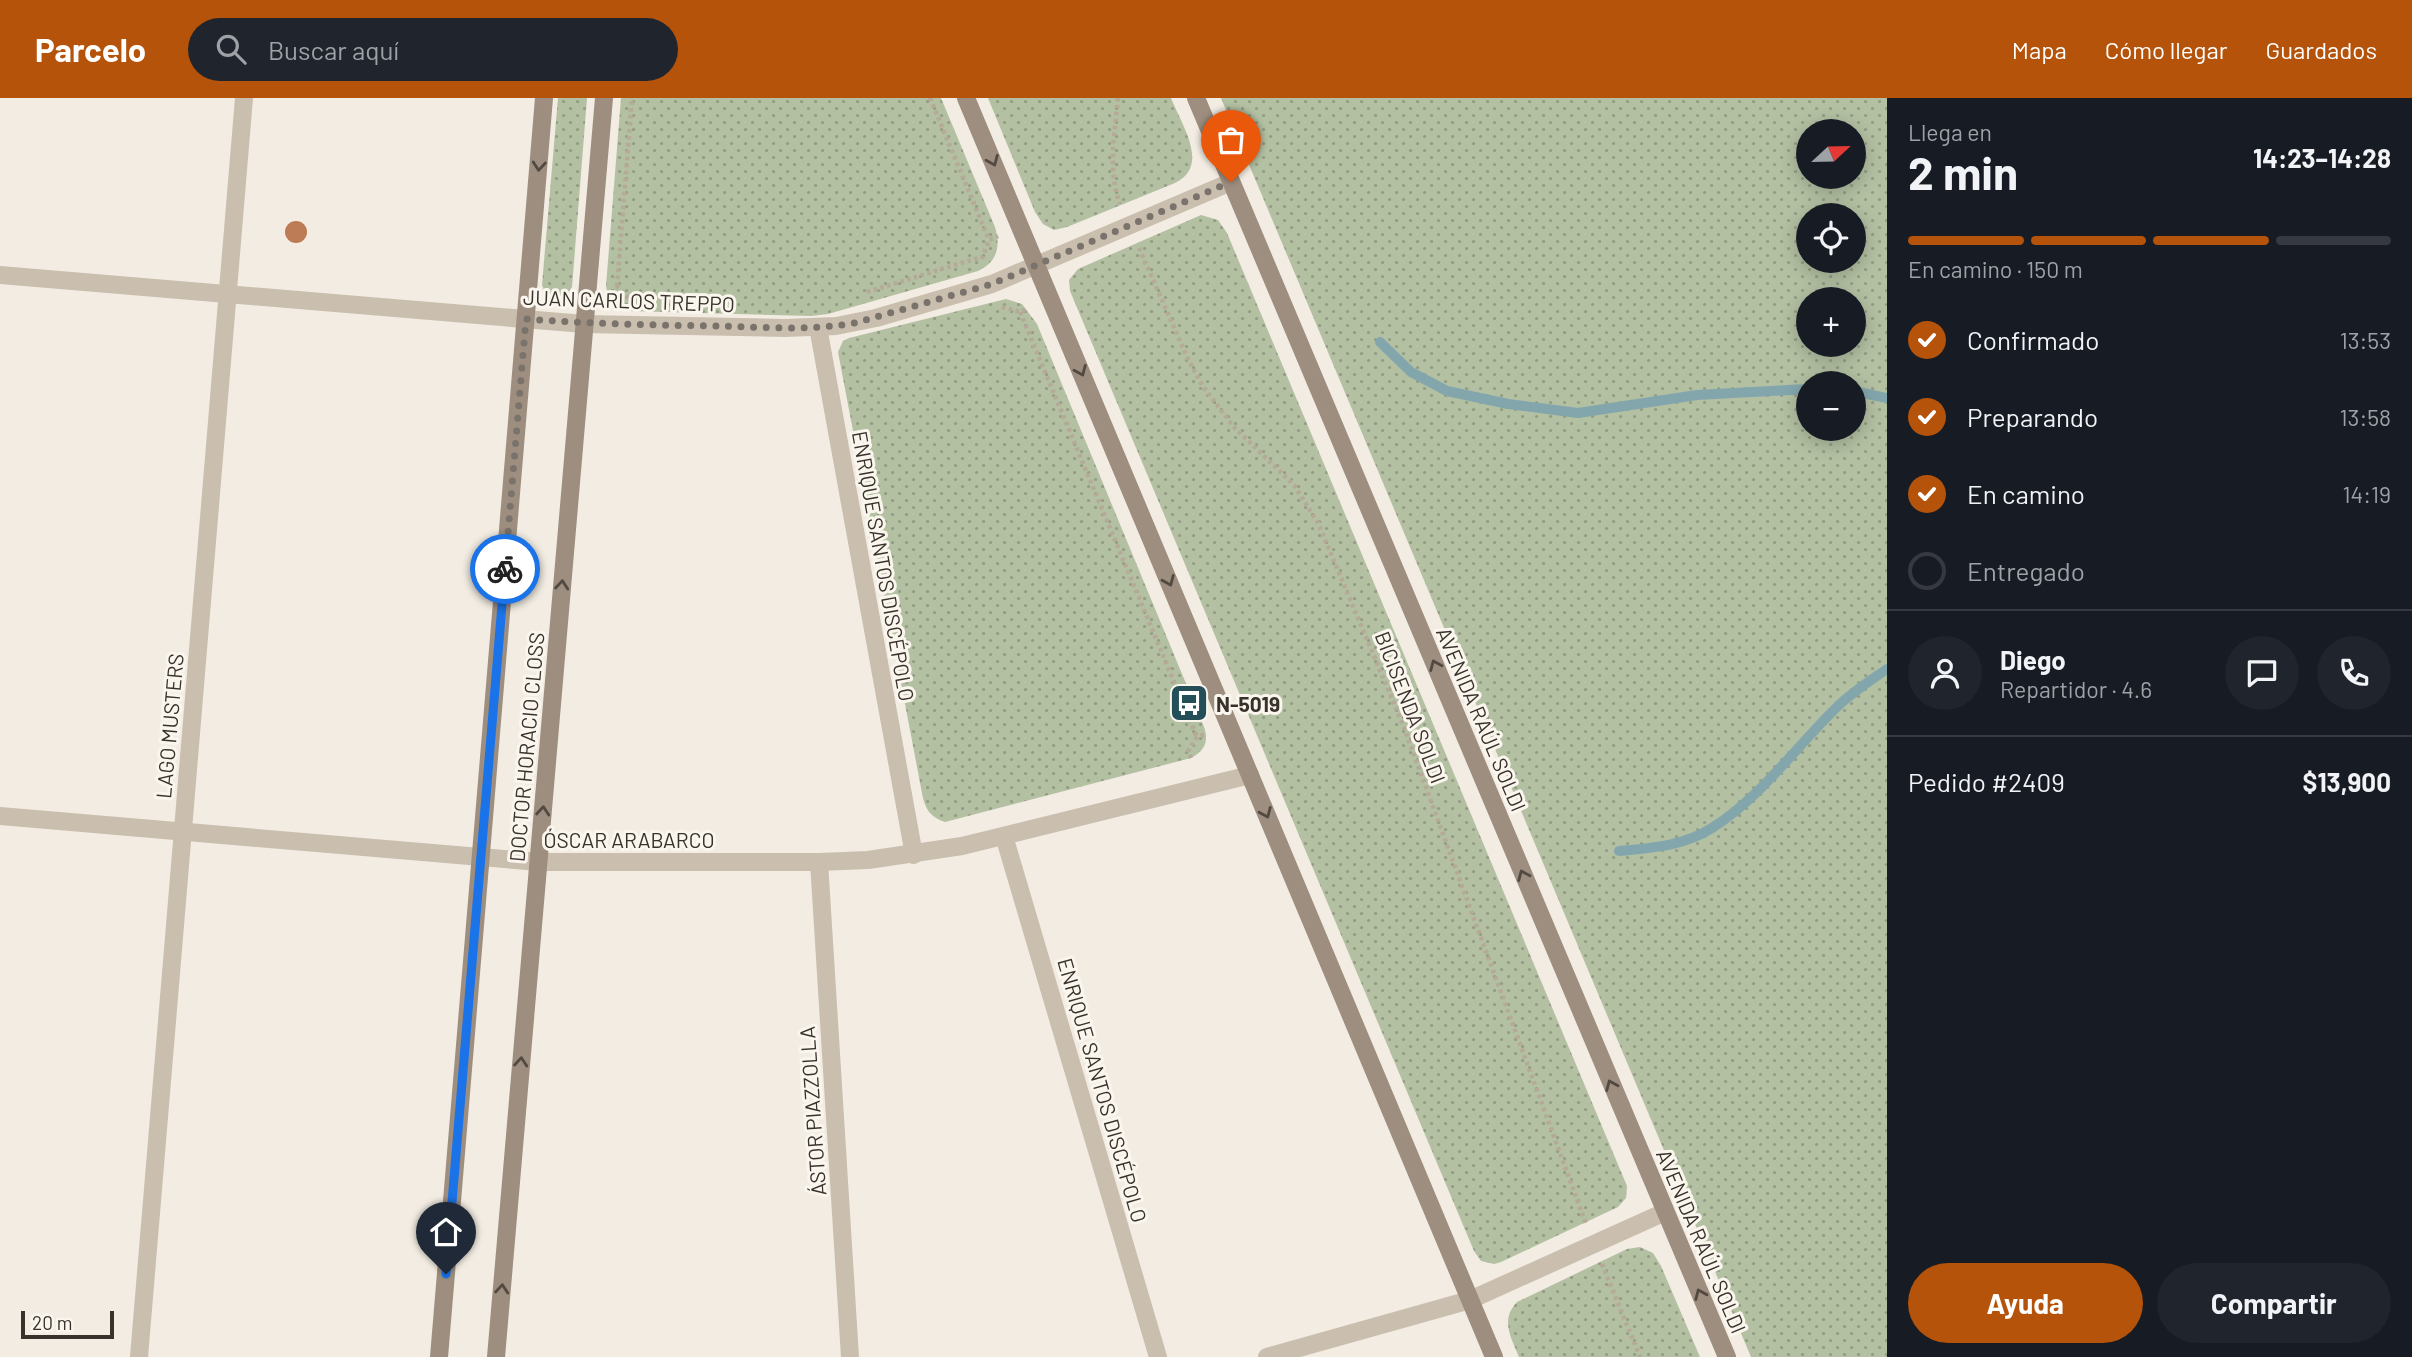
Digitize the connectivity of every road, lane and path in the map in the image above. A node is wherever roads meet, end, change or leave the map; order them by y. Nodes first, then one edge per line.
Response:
1 (244, 98) edge
2 (544, 98) edge
3 (604, 98) edge
4 (632, 98) edge
5 (930, 98) edge
6 (966, 98) edge
7 (1118, 98) edge
8 (1196, 98) edge
9 (1231, 182) junction
10 (1121, 205) dead end
11 (998, 236) dead end
12 (989, 240) junction
13 (1136, 243) dead end
14 (981, 257) junction
15 (1036, 265) junction
16 (986, 267) dead end
17 (0, 275) edge
18 (607, 286) dead end
19 (617, 286) junction
20 (228, 294) junction
21 (856, 296) dead end
22 (999, 300) dead end
23 (1027, 309) dead end
24 (629, 311) dead end
25 (1020, 312) junction
26 (526, 319) junction
27 (584, 324) junction
28 (818, 327) junction
29 (1207, 734) dead end
30 (1197, 737) junction
31 (1191, 758) dead end
32 (1250, 775) junction
33 (0, 816) edge
34 (183, 832) junction
35 (1004, 836) junction
36 (914, 855) junction
37 (481, 857) junction
38 (539, 862) junction
39 (819, 862) junction
40 (1665, 1212) junction
41 (1585, 1223) dead end
42 (1601, 1263) dead end
43 (1470, 1300) junction
44 (139, 1357) edge
45 (439, 1357) edge
46 (496, 1357) edge
47 (849, 1357) edge
48 (1158, 1357) edge
49 (1267, 1357) edge
50 (1494, 1357) edge
51 (1640, 1357) edge
52 (1727, 1357) edge

1 - 20 street, LAGO MUSTERS
2 -> 26 main road, DOCTOR HORACIO CLOSS
3 - 27 main road, DOCTOR HORACIO CLOSS
4 - 19 path
5 - 12 path
6 -> 15 main road
7 - 10 path
8 - 9 main road, AVENIDA RAÚL SOLDI
9 - 15 street, JUAN CARLOS TREPPO
40 -> 9 main road, AVENIDA RAÚL SOLDI
11 - 12 path
12 - 14 path
13 - 41 path, BICISENDA SOLDI
14 - 16 path
14 - 21 path
15 - 28 street, JUAN CARLOS TREPPO
15 -> 32 main road
17 - 20 street, JUAN CARLOS TREPPO
18 - 19 path
19 - 24 path
20 - 26 street, JUAN CARLOS TREPPO
20 - 34 street, LAGO MUSTERS
22 - 25 path
23 - 25 path
25 - 30 path
26 - 27 street, JUAN CARLOS TREPPO
26 - 37 main road, DOCTOR HORACIO CLOSS
27 - 28 street, JUAN CARLOS TREPPO
38 -> 27 main road, DOCTOR HORACIO CLOSS
28 - 36 street, ENRIQUE SANTOS DISCÉPOLO
29 - 30 path
30 - 31 path
32 - 35 street, ÓSCAR ARABARCO
32 -> 43 main road
33 - 34 street, ÓSCAR ARABARCO
34 - 37 street, ÓSCAR ARABARCO
34 - 44 street, LAGO MUSTERS
35 - 36 street, ÓSCAR ARABARCO
35 - 48 street, ENRIQUE SANTOS DISCÉPOLO
36 - 39 street, ÓSCAR ARABARCO
37 - 38 street, ÓSCAR ARABARCO
37 - 45 main road, DOCTOR HORACIO CLOSS
38 - 39 street, ÓSCAR ARABARCO
46 -> 38 main road, DOCTOR HORACIO CLOSS
39 - 47 street, ÁSTOR PIAZZOLLA
40 - 43 street
52 -> 40 main road, AVENIDA RAÚL SOLDI
42 - 51 path
43 - 49 street
43 - 50 main road

